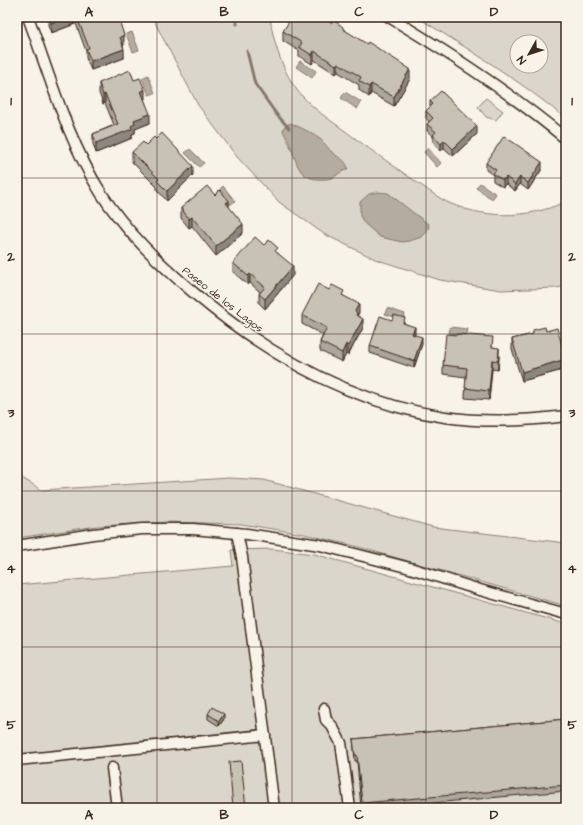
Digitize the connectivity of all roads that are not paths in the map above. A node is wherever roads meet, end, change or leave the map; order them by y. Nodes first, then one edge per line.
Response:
1 (28, 17) edge
2 (389, 17) edge
3 (566, 139) edge
4 (566, 416) edge
5 (242, 534) junction
6 (17, 546) edge
7 (566, 614) edge
8 (324, 709) dead end
9 (265, 735) junction
10 (17, 760) edge
11 (112, 768) dead end
12 (117, 808) edge
13 (274, 808) edge
14 (350, 808) edge

1 - 4 street, Paseo de los Lagos
2 - 3 street
5 - 6 street
5 - 7 street
5 - 9 street
8 - 14 street
9 - 10 street
9 - 13 street
11 - 12 street

